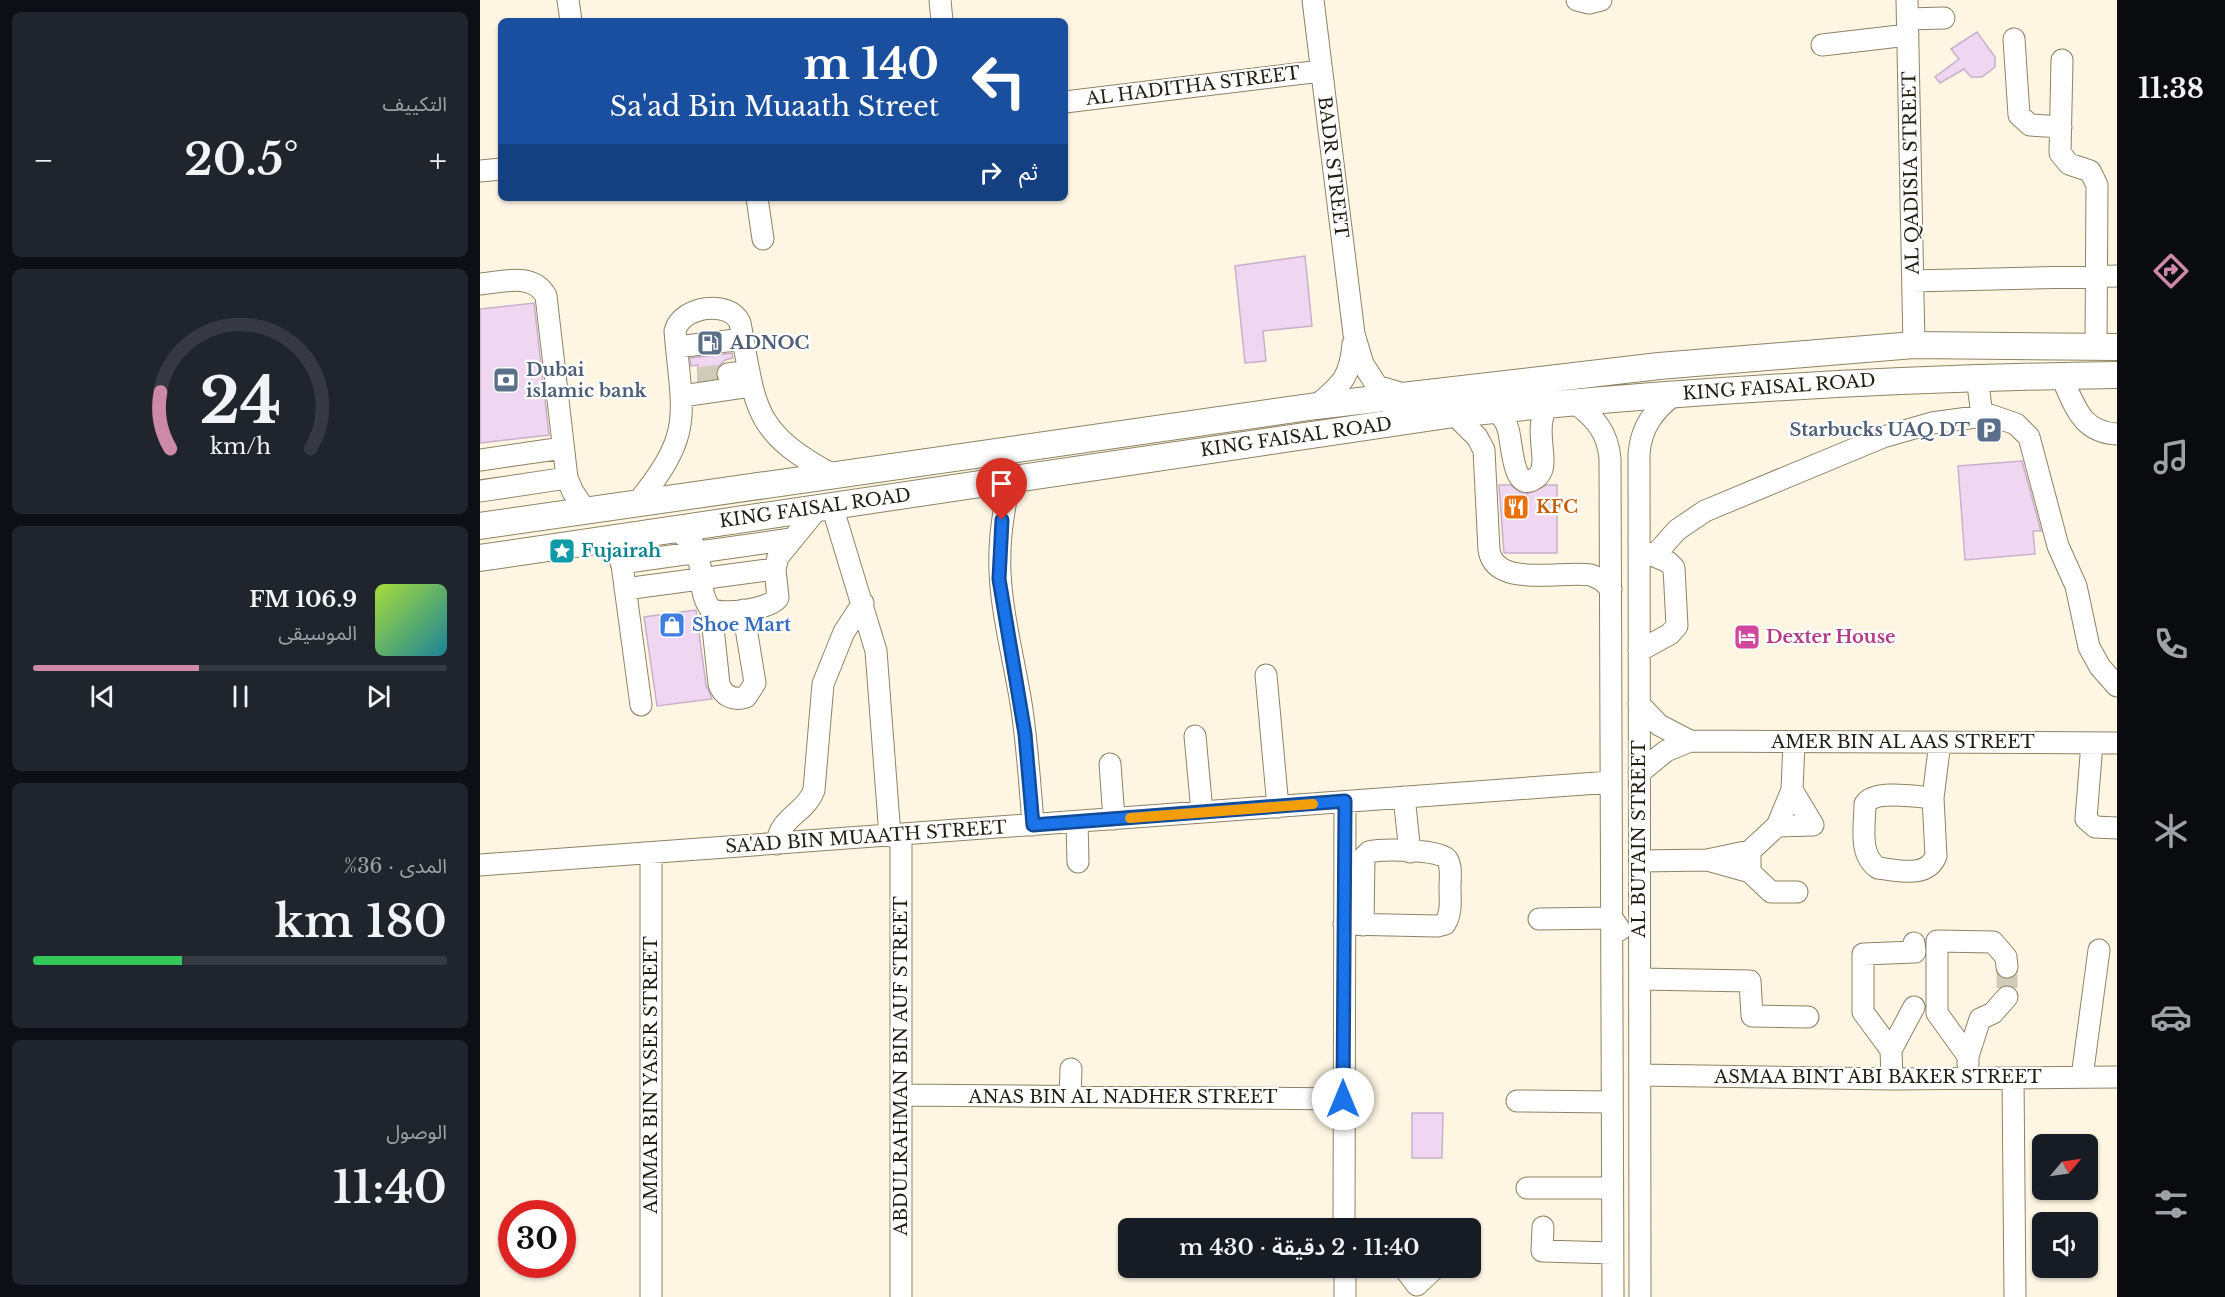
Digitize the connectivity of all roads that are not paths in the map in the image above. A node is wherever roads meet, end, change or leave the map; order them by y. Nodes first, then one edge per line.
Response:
1 (568, 0) edge
2 (940, 0) edge
3 (1312, 0) edge
4 (1577, 0) edge
5 (1601, 0) edge
6 (571, 18) edge
7 (942, 18) edge
8 (1908, 18) edge
9 (1944, 18) dead end
10 (2014, 39) dead end
11 (1822, 45) dead end
12 (2062, 60) dead end
13 (1321, 71) junction
14 (1068, 102) edge
15 (2061, 127) junction
16 (498, 169) edge
17 (480, 171) edge
18 (757, 201) edge
19 (763, 239) dead end
20 (2106, 277) edge
21 (1913, 281) junction
22 (480, 284) edge
23 (1354, 334) junction
24 (743, 339) junction
25 (1914, 345) junction
26 (677, 347) junction
27 (2110, 349) edge
28 (2117, 375) edge
29 (2064, 376) junction
30 (743, 377) junction
31 (1977, 377) junction
32 (687, 385) junction
33 (1675, 394) junction
34 (1407, 395) junction
35 (1561, 403) junction
36 (1316, 406) junction
37 (1495, 410) junction
38 (1454, 414) junction
39 (1982, 415) junction
40 (2117, 434) edge
41 (563, 448) junction
42 (480, 460) edge
43 (832, 475) junction
44 (567, 478) junction
45 (1011, 479) junction
46 (480, 491) edge
47 (637, 503) junction
48 (825, 507) junction
49 (586, 511) junction
50 (480, 526) edge
51 (674, 529) junction
52 (618, 537) junction
53 (1611, 538) junction
54 (791, 539) junction
55 (697, 553) junction
56 (1647, 553) junction
57 (480, 558) edge
58 (621, 563) junction
59 (775, 569) junction
60 (702, 579) junction
61 (625, 589) junction
62 (1611, 589) junction
63 (862, 603) junction
64 (711, 609) junction
65 (743, 610) junction
66 (1639, 651) junction
67 (1266, 675) dead end
68 (2117, 686) edge
69 (641, 705) dead end
70 (1639, 705) junction
71 (1195, 736) dead end
72 (1690, 741) junction
73 (1794, 742) junction
74 (1940, 742) junction
75 (2092, 743) junction
76 (2117, 743) edge
77 (1110, 764) dead end
78 (1639, 774) junction
79 (1611, 782) junction
80 (1792, 790) junction
81 (1404, 797) junction
82 (1933, 798) dead end
83 (1345, 801) junction
84 (1278, 807) junction
85 (1202, 812) junction
86 (1114, 819) junction
87 (1077, 822) junction
88 (1033, 825) junction
89 (1777, 826) junction
90 (2117, 828) edge
91 (895, 835) junction
92 (777, 844) junction
93 (1750, 850) junction
94 (1410, 852) junction
95 (651, 853) junction
96 (1707, 860) junction
97 (1640, 861) junction
98 (1078, 862) dead end
99 (480, 865) edge
100 (1750, 872) junction
101 (1797, 892) dead end
102 (1612, 918) junction
103 (1539, 919) dead end
104 (1354, 925) junction
105 (1640, 943) junction
106 (1914, 943) dead end
107 (2099, 950) dead end
108 (2007, 967) tunnel mouth
109 (1640, 979) junction
110 (2007, 997) dead end
111 (1914, 1007) dead end
112 (1809, 1017) dead end
113 (1891, 1050) junction
114 (1968, 1056) junction
115 (1071, 1069) dead end
116 (1640, 1075) junction
117 (2082, 1077) junction
118 (2117, 1077) edge
119 (2013, 1078) junction
120 (1892, 1079) junction
121 (1969, 1079) junction
122 (903, 1095) junction
123 (1070, 1096) junction
124 (1343, 1099) junction
125 (1517, 1101) dead end
126 (1612, 1102) junction
127 (1527, 1188) dead end
128 (1612, 1188) junction
129 (1344, 1218) edge
130 (1543, 1227) dead end
131 (1612, 1253) junction
132 (1344, 1278) edge
133 (1428, 1278) edge
134 (1417, 1291) edge
135 (651, 1297) edge
136 (901, 1297) edge
137 (1345, 1297) edge
138 (1613, 1297) edge
139 (1640, 1297) edge
140 (2015, 1297) edge

1 - 6 street
2 - 7 street
3 - 13 street, BADR STREET
4 - 5 street
8 - 9 street
8 - 11 street
8 - 21 street, AL QADISIA STREET
10 - 15 street
12 - 15 street
13 - 14 street, AL HADITHA STREET
13 - 23 street, BADR STREET
15 - 20 street
16 - 17 street
18 - 19 street
20 - 21 street
20 - 27 street
21 - 25 street, AL QADISIA STREET
22 - 41 street
23 - 34 street, BADR STREET
23 - 36 street, BADR STREET
24 - 26 street
24 - 26 street
24 - 30 street
25 - 27 main road, KING FAISAL ROAD
25 - 34 main road, KING FAISAL ROAD
26 - 32 street
27 - 29 main road
28 - 29 main road, KING FAISAL ROAD
29 - 31 main road, KING FAISAL ROAD
29 - 40 street
30 - 32 street
30 - 43 street
31 - 33 main road, KING FAISAL ROAD
31 - 39 street
32 - 47 street
33 - 35 main road, KING FAISAL ROAD
33 - 56 street, AL BUTAIN STREET
34 - 36 main road, KING FAISAL ROAD
35 - 37 main road, KING FAISAL ROAD
35 - 37 street
35 - 53 street, AL BUTAIN STREET
36 - 43 main road, KING FAISAL ROAD
37 - 38 main road, KING FAISAL ROAD
38 - 45 main road, KING FAISAL ROAD
38 - 62 street
39 - 56 street
39 - 68 street
41 - 42 street
41 - 44 street
43 - 47 main road, KING FAISAL ROAD
44 - 46 street
44 - 49 street
45 - 48 main road, KING FAISAL ROAD
45 - 88 street
47 - 49 main road, KING FAISAL ROAD
48 - 51 main road, KING FAISAL ROAD
48 - 54 street
48 - 63 street, ABDULRAHMAN BIN AUF STREET
49 - 50 main road, KING FAISAL ROAD
51 - 52 main road, KING FAISAL ROAD
51 - 55 street
52 - 57 main road, KING FAISAL ROAD
52 - 58 street
53 - 56 street
53 - 62 street, AL BUTAIN STREET
54 - 55 street
54 - 59 street
55 - 58 street
55 - 60 street
56 - 66 street, AL BUTAIN STREET
56 - 66 street
58 - 61 street
59 - 60 street
59 - 65 street
60 - 61 street
60 - 64 street
61 - 69 street
62 - 79 street, AL BUTAIN STREET
63 - 91 street, ABDULRAHMAN BIN AUF STREET
63 - 92 street
64 - 65 street
64 - 65 street
66 - 70 street, AL BUTAIN STREET
67 - 84 street
70 - 72 street, AMER BIN AL AAS STREET
70 - 78 street, AL BUTAIN STREET
71 - 85 street
72 - 73 street, AMER BIN AL AAS STREET
72 - 78 street, AMER BIN AL AAS STREET
73 - 74 street, AMER BIN AL AAS STREET
73 - 80 street
74 - 75 street, AMER BIN AL AAS STREET
74 - 82 street
75 - 76 street, AMER BIN AL AAS STREET
75 - 90 street
77 - 86 street
78 - 97 street, AL BUTAIN STREET
79 - 81 street, SA'AD BIN MUAATH STREET
79 - 102 street, AL BUTAIN STREET
80 - 89 street
80 - 89 street
81 - 83 street, SA'AD BIN MUAATH STREET
81 - 94 street
83 - 84 street, SA'AD BIN MUAATH STREET
83 - 104 street
84 - 85 street, SA'AD BIN MUAATH STREET
85 - 86 street, SA'AD BIN MUAATH STREET
86 - 87 street, SA'AD BIN MUAATH STREET
87 - 88 street, SA'AD BIN MUAATH STREET
87 - 98 street
88 - 91 street, SA'AD BIN MUAATH STREET
89 - 93 street
91 - 92 street, SA'AD BIN MUAATH STREET
91 - 122 street, ABDULRAHMAN BIN AUF STREET
92 - 95 street, SA'AD BIN MUAATH STREET
93 - 96 street
93 - 100 street
94 - 104 street
94 - 104 street
95 - 99 street, SA'AD BIN MUAATH STREET
95 - 135 street, AMMAR BIN YASER STREET
96 - 97 street
96 - 100 street
97 - 105 street, AL BUTAIN STREET
100 - 101 street
102 - 103 street
102 - 105 street
102 - 126 street, AL BUTAIN STREET
104 - 124 street
105 - 109 street, AL BUTAIN STREET
106 - 113 street
107 - 117 street
108 - 114 street
109 - 112 street
109 - 116 street, AL BUTAIN STREET
110 - 114 street
111 - 113 street
113 - 120 street
114 - 121 street
115 - 123 street
116 - 120 street, ASMAA BINT ABI BAKER STREET
116 - 139 street, AL BUTAIN STREET
117 - 118 street, ASMAA BINT ABI BAKER STREET
117 - 119 street, ASMAA BINT ABI BAKER STREET
119 - 121 street, ASMAA BINT ABI BAKER STREET
119 - 140 street
120 - 121 street, ASMAA BINT ABI BAKER STREET
122 - 123 street, ANAS BIN AL NADHER STREET
122 - 136 street, ABDULRAHMAN BIN AUF STREET
123 - 124 street, ANAS BIN AL NADHER STREET
124 - 129 street
125 - 126 street
126 - 128 street, AL BUTAIN STREET
127 - 128 street
128 - 131 street, AL BUTAIN STREET
130 - 131 street
131 - 138 street, AL BUTAIN STREET
132 - 137 street
133 - 134 street

